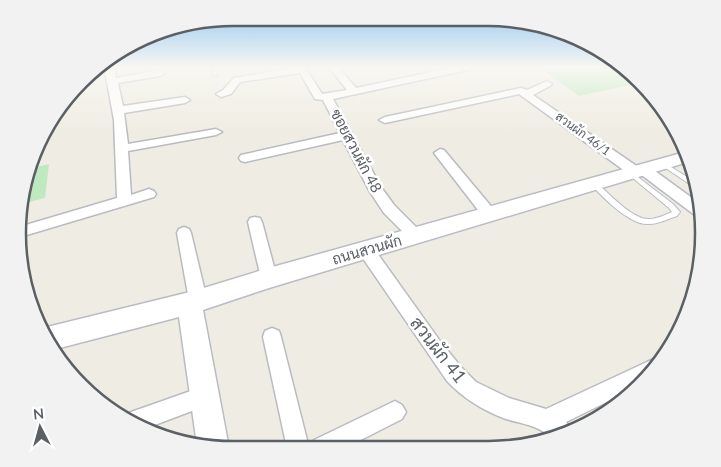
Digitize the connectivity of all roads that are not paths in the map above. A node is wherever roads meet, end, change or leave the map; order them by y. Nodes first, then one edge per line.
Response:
1 (115, 89) edge
2 (229, 89) edge
3 (314, 89) edge
4 (364, 89) edge
5 (537, 89) edge
6 (354, 91) joint
7 (221, 94) dead end
8 (527, 94) junction
9 (327, 97) junction
10 (185, 100) dead end
11 (120, 110) junction
12 (385, 120) dead end
13 (216, 132) dead end
14 (348, 135) junction
15 (123, 148) junction
16 (440, 154) dead end
17 (245, 158) dead end
18 (681, 158) edge
19 (643, 169) junction
20 (688, 182) edge
21 (594, 184) junction
22 (149, 194) dead end
23 (124, 201) junction
24 (693, 206) edge
25 (490, 215) junction
26 (255, 222) dead end
27 (26, 230) edge
28 (184, 233) dead end
29 (416, 236) junction
30 (366, 250) junction
31 (269, 278) junction
32 (194, 302) junction
33 (54, 337) edge
34 (272, 337) dead end
35 (632, 381) edge
36 (205, 396) junction
37 (395, 412) dead end
38 (142, 419) edge
39 (555, 426) edge
40 (211, 439) edge
41 (296, 441) edge
42 (336, 441) edge

1 - 11 street
2 - 7 street
3 - 9 street, ซอยสวนผัก 48
4 - 6 street
5 - 8 street
6 - 9 street
8 - 12 street
8 - 19 street, สวนผัก 46/1
9 - 14 street, ซอยสวนผัก 48
10 - 11 street
11 - 15 street
13 - 15 street
14 - 17 street
14 - 29 street, ซอยสวนผัก 48
15 - 23 street
16 - 25 street
18 - 19 street, ถนนสวนผัก
19 - 20 lane
19 - 21 street, ถนนสวนผัก
19 - 21 lane
19 - 24 street, สวนผัก 46/1
21 - 25 street, ถนนสวนผัก
22 - 23 street
23 - 27 street
25 - 29 street, ถนนสวนผัก
26 - 31 street
28 - 32 street
29 - 30 street, ถนนสวนผัก
30 - 31 street, ถนนสวนผัก
30 - 39 street, สวนผัก 41
31 - 32 street, ถนนสวนผัก
32 - 33 street, ถนนสวนผัก
32 - 36 street
34 - 41 street
35 - 39 street
36 - 38 street
36 - 40 street
37 - 42 street

